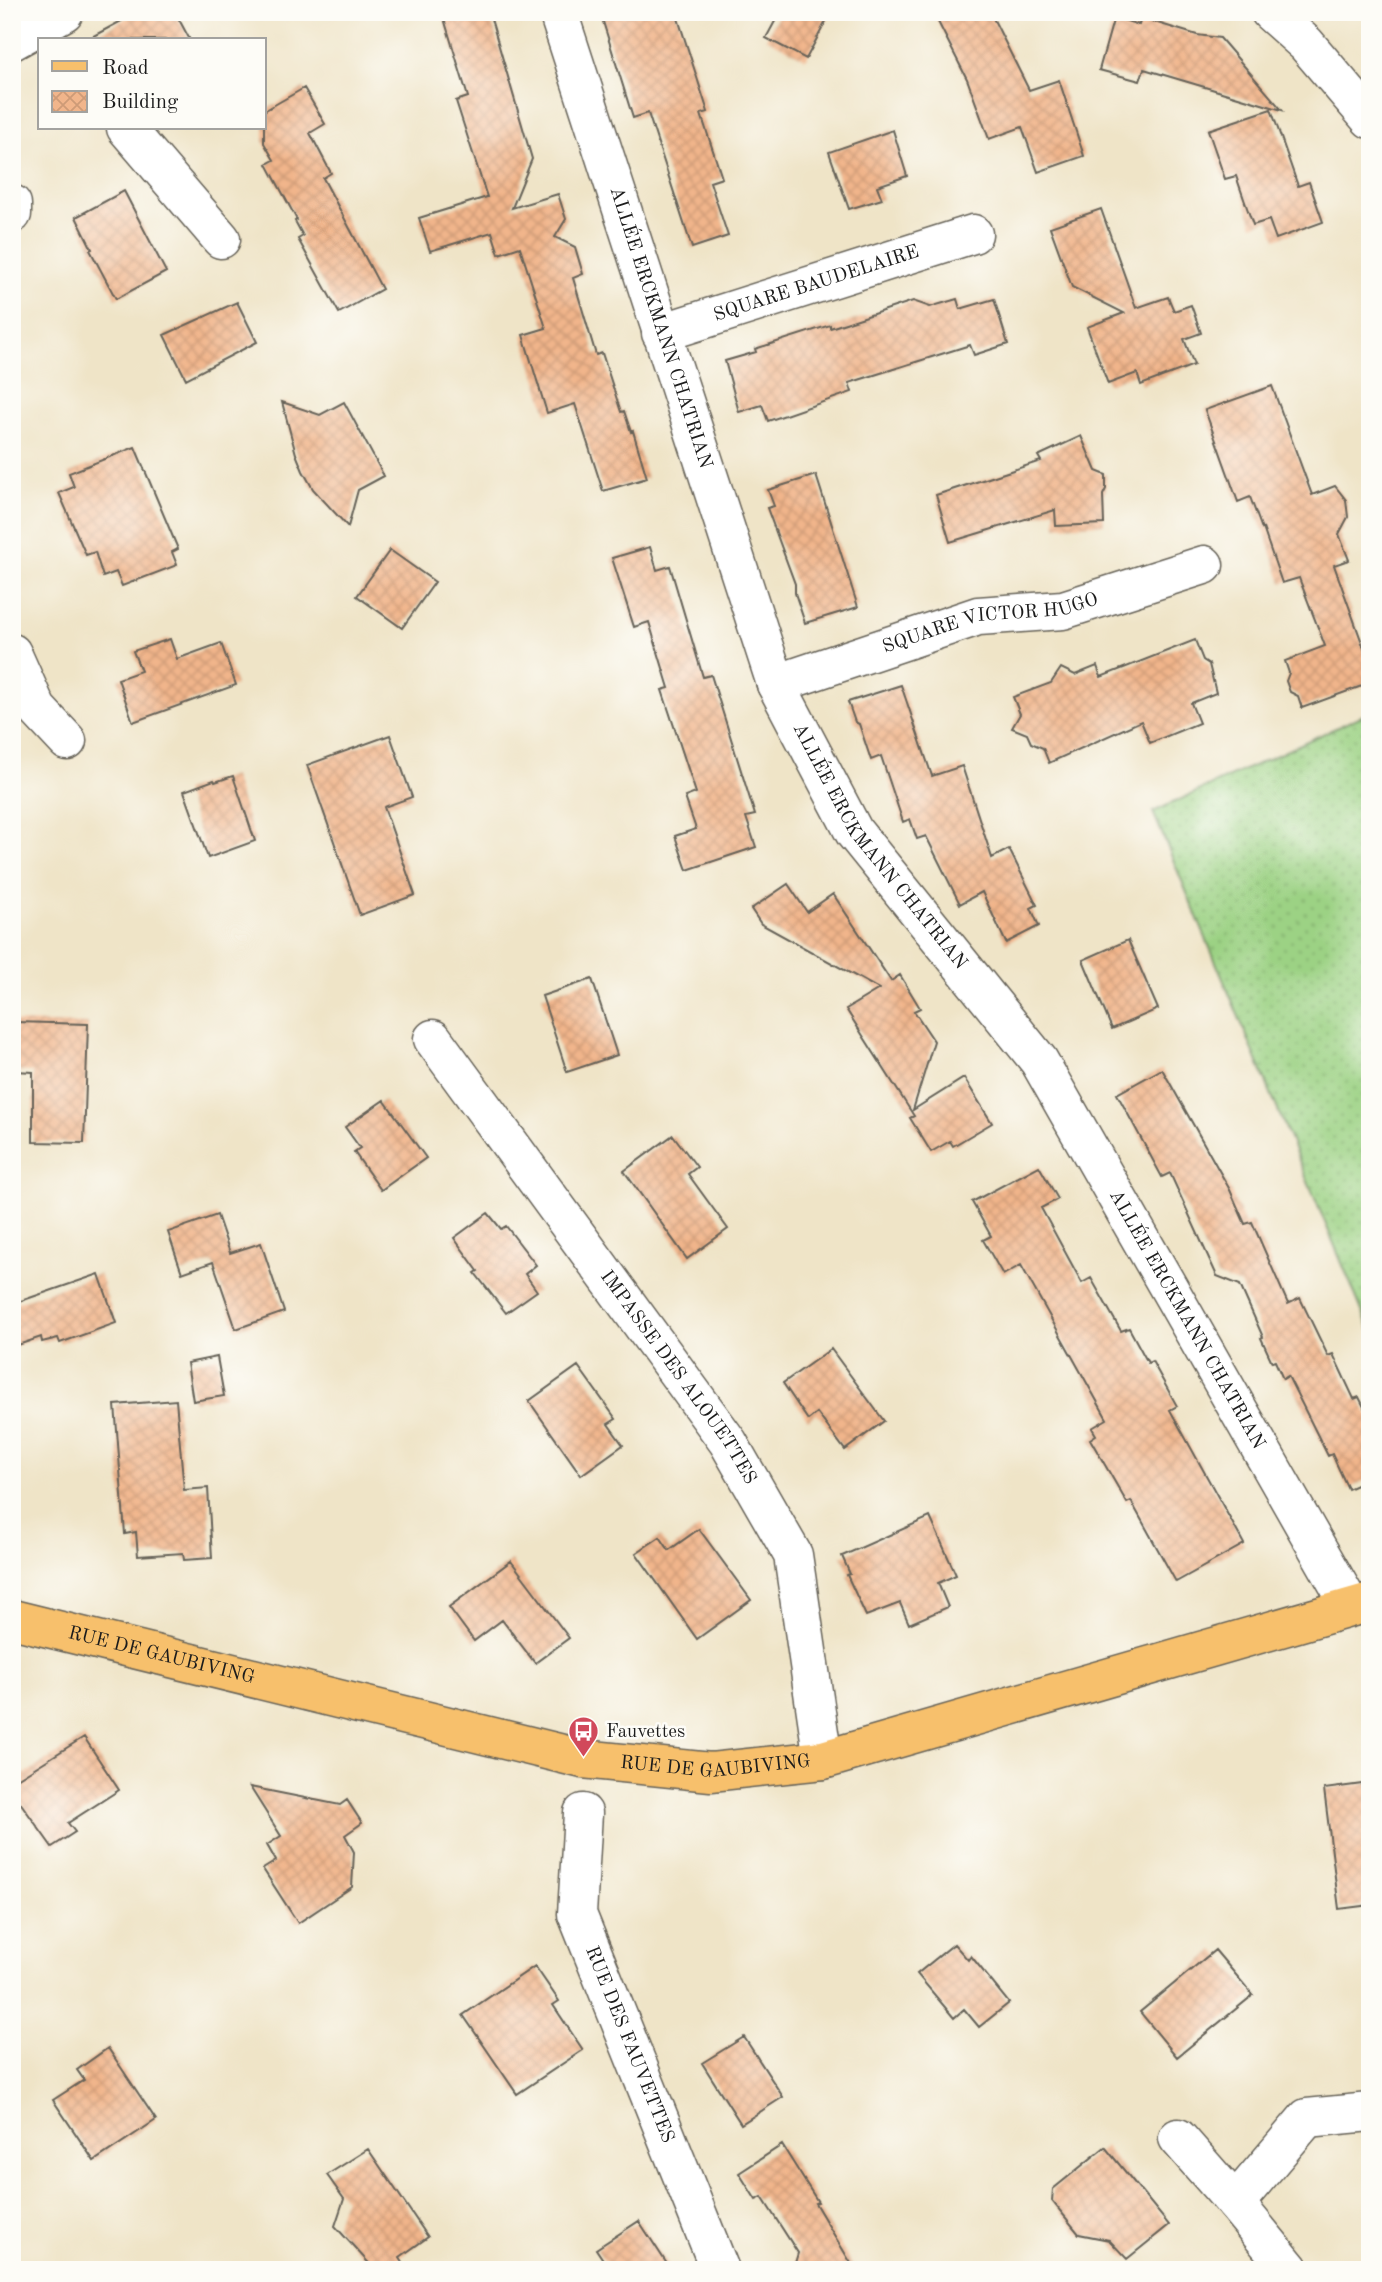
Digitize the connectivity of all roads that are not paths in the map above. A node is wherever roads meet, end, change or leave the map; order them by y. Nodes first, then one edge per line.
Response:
1 (558, 12) edge
2 (1270, 12) edge
3 (1370, 119) edge
4 (128, 130) edge
5 (12, 204) edge
6 (12, 214) edge
7 (973, 234) dead end
8 (221, 239) dead end
9 (661, 333) junction
10 (1204, 565) dead end
11 (12, 653) edge
12 (776, 684) junction
13 (67, 741) dead end
14 (433, 1039) dead end
15 (1361, 1605) edge
16 (12, 1619) edge
17 (823, 1760) junction
18 (583, 1813) dead end
19 (1370, 2112) edge
20 (1178, 2137) dead end
21 (1236, 2203) junction
22 (720, 2270) edge
23 (1290, 2270) edge

1 - 9 street, ALLÉE ERCKMANN CHATRIAN
2 - 3 street
4 - 8 street
5 - 6 street
7 - 9 street, SQUARE BAUDELAIRE
9 - 12 street, ALLÉE ERCKMANN CHATRIAN
10 - 12 street, SQUARE VICTOR HUGO
11 - 13 street
12 - 15 street, ALLÉE ERCKMANN CHATRIAN
14 - 17 street, IMPASSE DES ALOUETTES
15 - 17 main road, RUE DE GAUBIVING
16 - 17 main road, RUE DE GAUBIVING
18 - 22 street, RUE DES FAUVETTES
19 - 21 street
20 - 21 street
21 - 23 street

